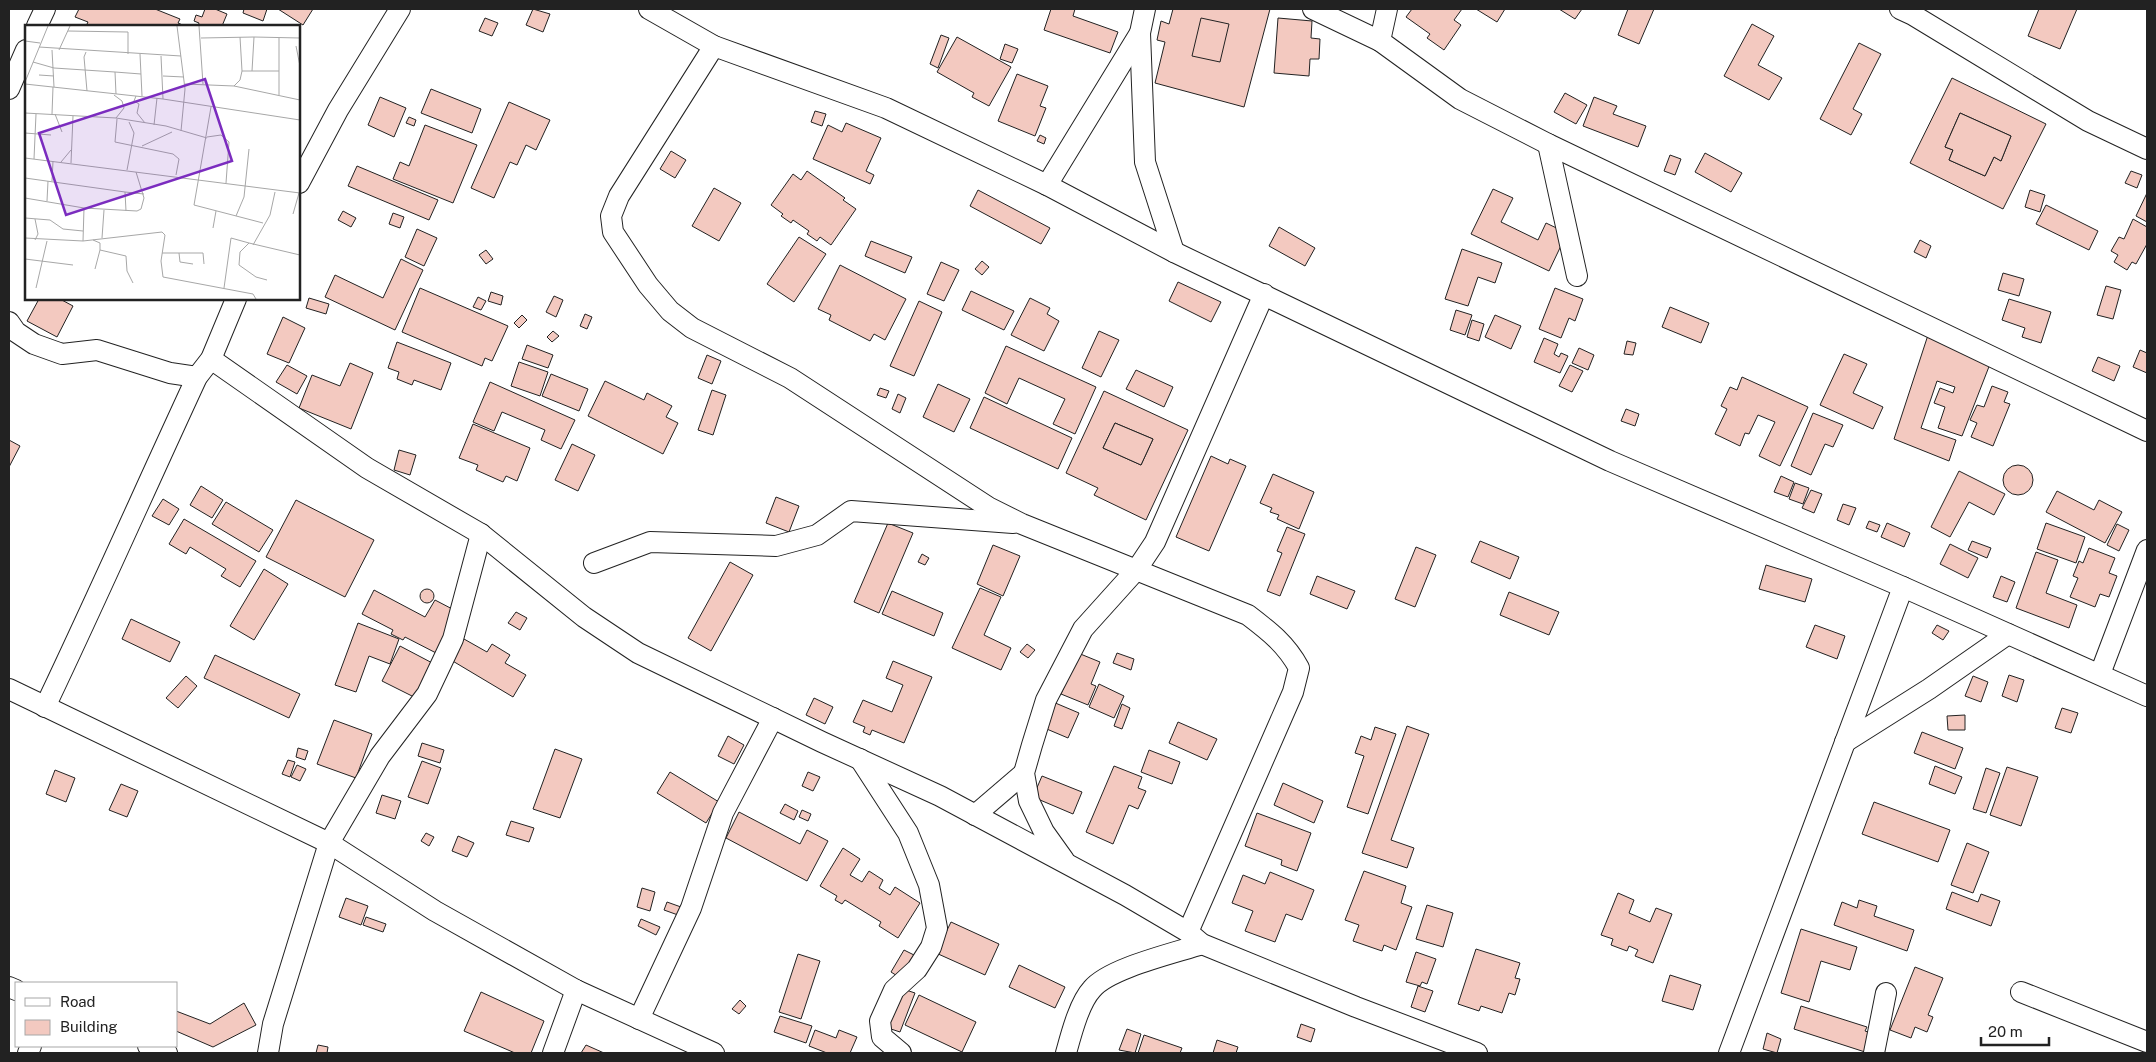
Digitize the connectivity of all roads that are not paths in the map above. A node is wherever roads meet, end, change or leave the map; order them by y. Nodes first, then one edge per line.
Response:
1 (45, 9) edge
2 (400, 9) edge
3 (649, 9) edge
4 (1145, 9) edge
5 (1313, 9) edge
6 (1386, 9) edge
7 (1909, 11) edge
8 (37, 25) edge
9 (1140, 33) junction
10 (1380, 41) junction
11 (714, 46) junction
12 (25, 52) edge
13 (9, 89) edge
14 (1548, 144) junction
15 (2147, 149) edge
16 (300, 181) edge
17 (1047, 185) junction
18 (1174, 252) junction
19 (1577, 276) dead end
20 (1264, 294) junction
21 (236, 300) edge
22 (9, 322) edge
23 (211, 360) junction
24 (197, 377) junction
25 (2147, 431) edge
26 (1022, 524) junction
27 (481, 534) junction
28 (2147, 550) edge
29 (594, 563) dead end
30 (1137, 569) junction
31 (1902, 587) junction
32 (2008, 634) junction
33 (2100, 674) junction
34 (9, 689) edge
35 (2147, 696) edge
36 (45, 707) junction
37 (773, 718) junction
38 (1845, 742) junction
39 (860, 759) junction
40 (1024, 773) junction
41 (975, 815) junction
42 (329, 843) junction
43 (1066, 864) junction
44 (1195, 938) junction
45 (576, 990) junction
46 (1886, 992) dead end
47 (2021, 992) dead end
48 (639, 1019) junction
49 (2147, 1042) edge
50 (151, 1047) edge
51 (167, 1053) edge
52 (268, 1053) edge
53 (553, 1053) edge
54 (714, 1053) edge
55 (901, 1053) edge
56 (1066, 1053) edge
57 (1477, 1053) edge
58 (1729, 1053) edge
59 (1874, 1053) edge

1 - 8 street
2 - 16 street
3 - 11 street
4 - 9 street
5 - 10 street
6 - 10 street
7 - 15 street
9 - 17 street
9 - 18 street
10 - 14 street
11 - 17 street
11 - 26 street
12 - 13 street
14 - 19 street
14 - 25 street
17 - 18 street
18 - 20 street
20 - 30 street
20 - 31 street
21 - 23 street
22 - 24 street
23 - 24 street
23 - 27 street
24 - 36 street
26 - 29 street
26 - 30 street
27 - 37 street
27 - 42 street
28 - 33 street
30 - 40 street
30 - 44 street
31 - 32 street
31 - 38 street
32 - 33 street
32 - 38 street
33 - 35 street
34 - 36 street
36 - 42 street
37 - 39 street
37 - 48 street
38 - 58 street
39 - 41 street
39 - 55 street
40 - 41 street
40 - 43 street
41 - 43 street
42 - 45 street
42 - 52 street
43 - 44 street
44 - 56 street
44 - 57 street
45 - 48 street
45 - 53 street
46 - 59 street
47 - 49 street
48 - 54 street
50 - 51 street

